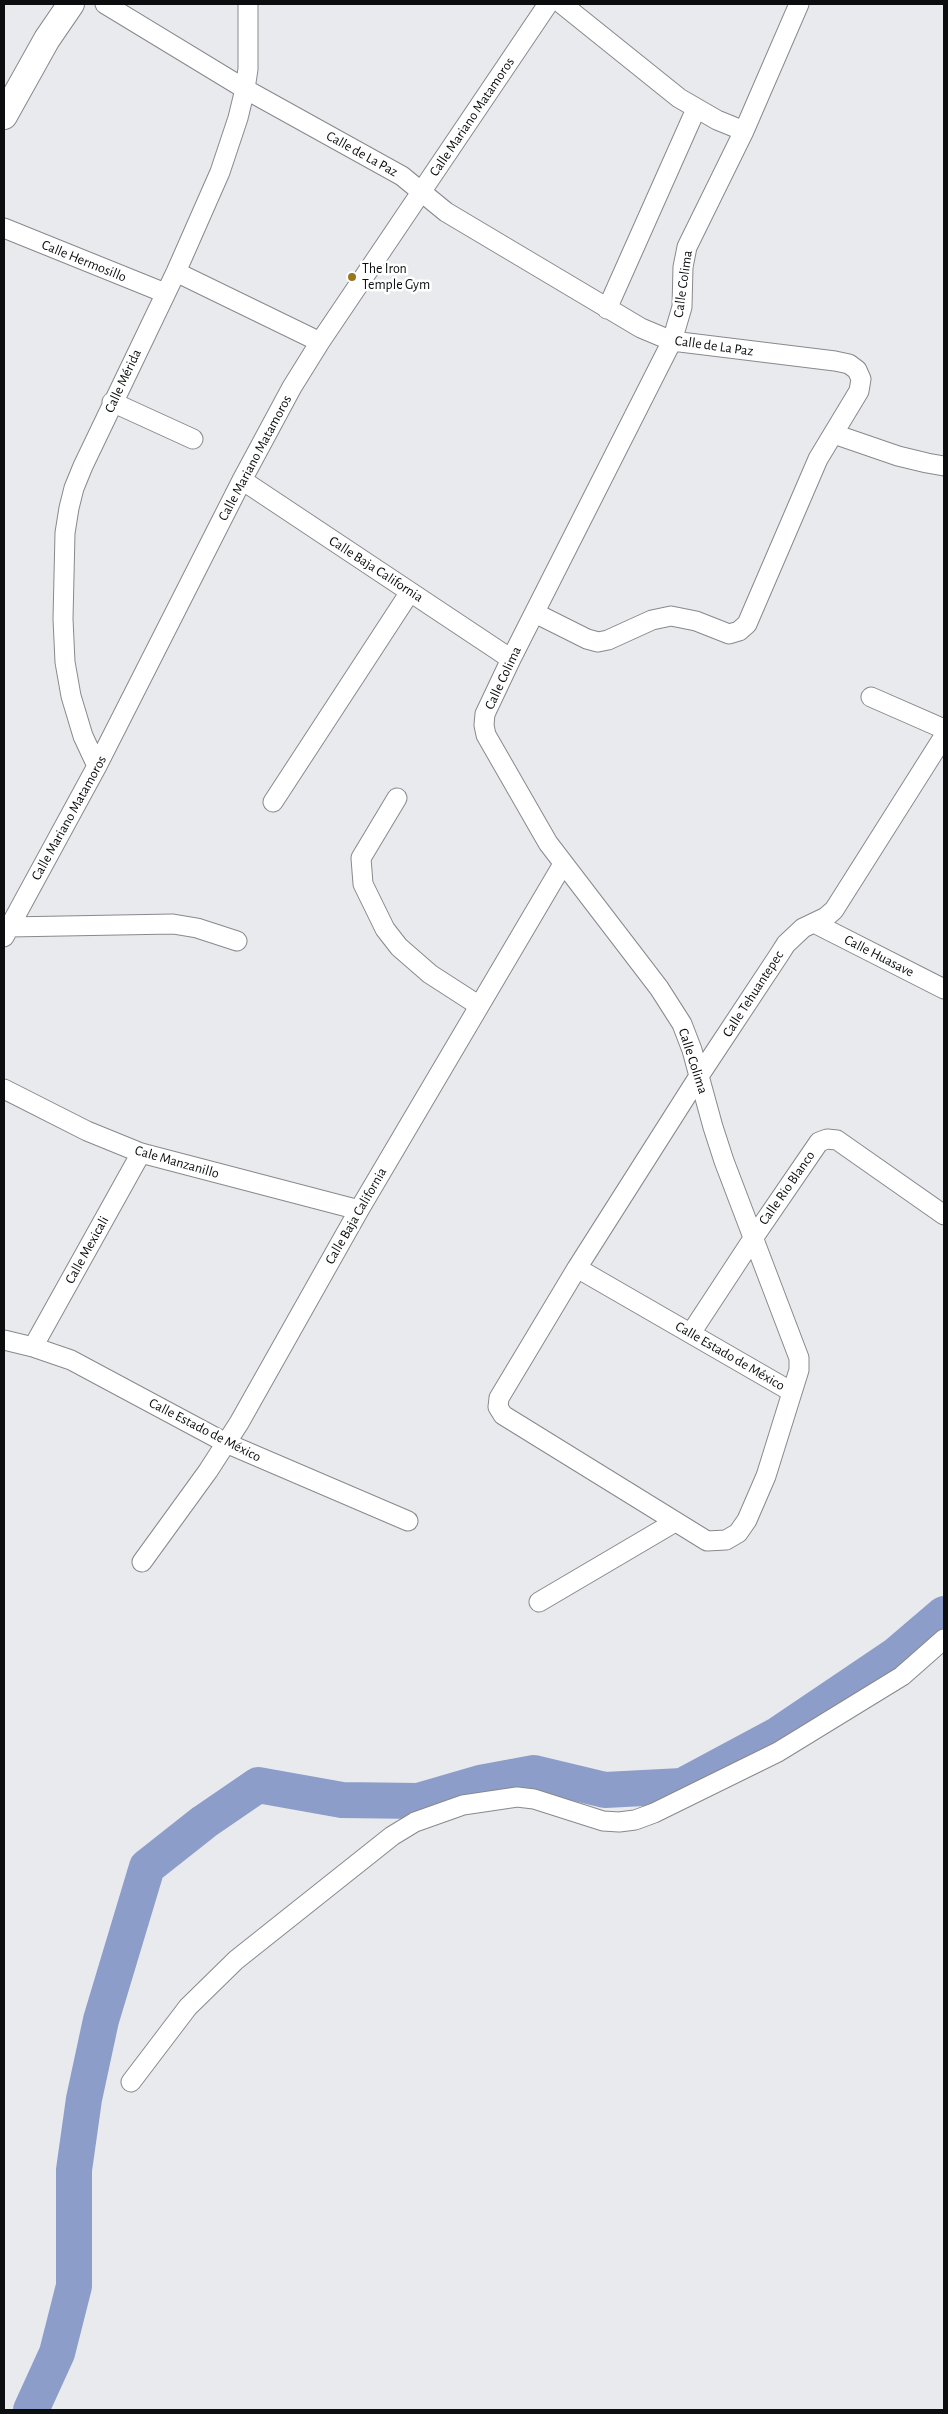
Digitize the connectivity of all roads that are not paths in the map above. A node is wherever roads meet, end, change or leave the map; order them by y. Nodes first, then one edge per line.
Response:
1 (70, 4) edge
2 (105, 4) edge
3 (248, 4) edge
4 (548, 4) edge
5 (562, 4) edge
6 (799, 4) edge
7 (245, 88) junction
8 (696, 109) junction
9 (4, 116) edge
10 (744, 131) junction
11 (422, 192) junction
12 (4, 228) edge
13 (176, 272) junction
14 (165, 293) junction
15 (607, 309) junction
16 (672, 340) junction
17 (320, 342) junction
18 (112, 402) junction
19 (834, 434) junction
20 (193, 440) dead end
21 (944, 466) edge
22 (242, 480) junction
23 (410, 592) junction
24 (535, 613) junction
25 (511, 659) junction
26 (871, 698) dead end
27 (944, 729) edge
28 (944, 736) edge
29 (97, 766) junction
30 (397, 798) dead end
31 (273, 802) dead end
32 (563, 864) junction
33 (814, 923) junction
34 (6, 932) edge
35 (236, 941) dead end
36 (944, 989) edge
37 (478, 1006) junction
38 (699, 1076) junction
39 (4, 1089) edge
40 (142, 1153) junction
41 (359, 1210) junction
42 (944, 1214) edge
43 (754, 1236) junction
44 (577, 1268) junction
45 (691, 1333) junction
46 (4, 1340) edge
47 (33, 1347) junction
48 (792, 1392) junction
49 (226, 1443) junction
50 (408, 1521) dead end
51 (675, 1522) junction
52 (142, 1562) dead end
53 (539, 1602) dead end
54 (944, 1639) edge
55 (131, 2082) dead end

1 - 9 main road
2 - 7 street, Calle de La Paz
3 - 7 street, Calle Mérida
4 - 11 street, Calle Mariano Matamoros
5 - 8 street
6 - 10 street, Calle Colima
7 - 11 street, Calle de La Paz
7 - 13 street, Calle Mérida
8 - 10 street
8 - 15 street
10 - 16 street, Calle Colima
11 - 15 street, Calle de La Paz
11 - 17 street, Calle Mariano Matamoros
12 - 14 street, Calle Hermosillo
13 - 14 street, Calle Mérida
13 - 17 street
14 - 18 street, Calle Mérida
15 - 16 street, Calle de La Paz
16 - 19 street, Calle de La Paz
16 - 24 street, Calle Colima
17 - 22 street, Calle Mariano Matamoros
18 - 20 street
18 - 29 street, Calle Mérida
19 - 21 street
19 - 24 street, Calle de La Paz
22 - 23 street, Calle Baja California
22 - 29 street, Calle Mariano Matamoros
23 - 25 street, Calle Baja California
23 - 31 street
24 - 25 street, Calle Colima
25 - 32 street, Calle Colima
26 - 27 street
28 - 33 street, Calle Tehuantepec
29 - 34 street, Calle Mariano Matamoros
30 - 37 street
32 - 37 street, Calle Baja California
32 - 38 street, Calle Colima
33 - 36 street, Calle Huasave
33 - 38 street, Calle Tehuantepec
34 - 35 street
37 - 41 street, Calle Baja California
38 - 43 street, Calle Colima
38 - 44 street, Calle Tehuantepec
39 - 40 street, Cale Manzanillo
40 - 41 street, Cale Manzanillo
40 - 47 street, Calle Mexicali
41 - 49 street, Calle Baja California
42 - 43 street, Calle Rio Blanco
43 - 45 street, Calle Rio Blanco
43 - 48 street, Calle Colima
44 - 45 street, Calle Estado de México
44 - 51 street, Calle Estado de México
45 - 48 street, Calle Estado de México
46 - 47 street, Calle Estado de México
47 - 49 street, Calle Estado de México
48 - 51 street, Calle Estado de México
49 - 50 street, Calle Estado de México
49 - 52 street, Calle Baja California
51 - 53 street
54 - 55 street

